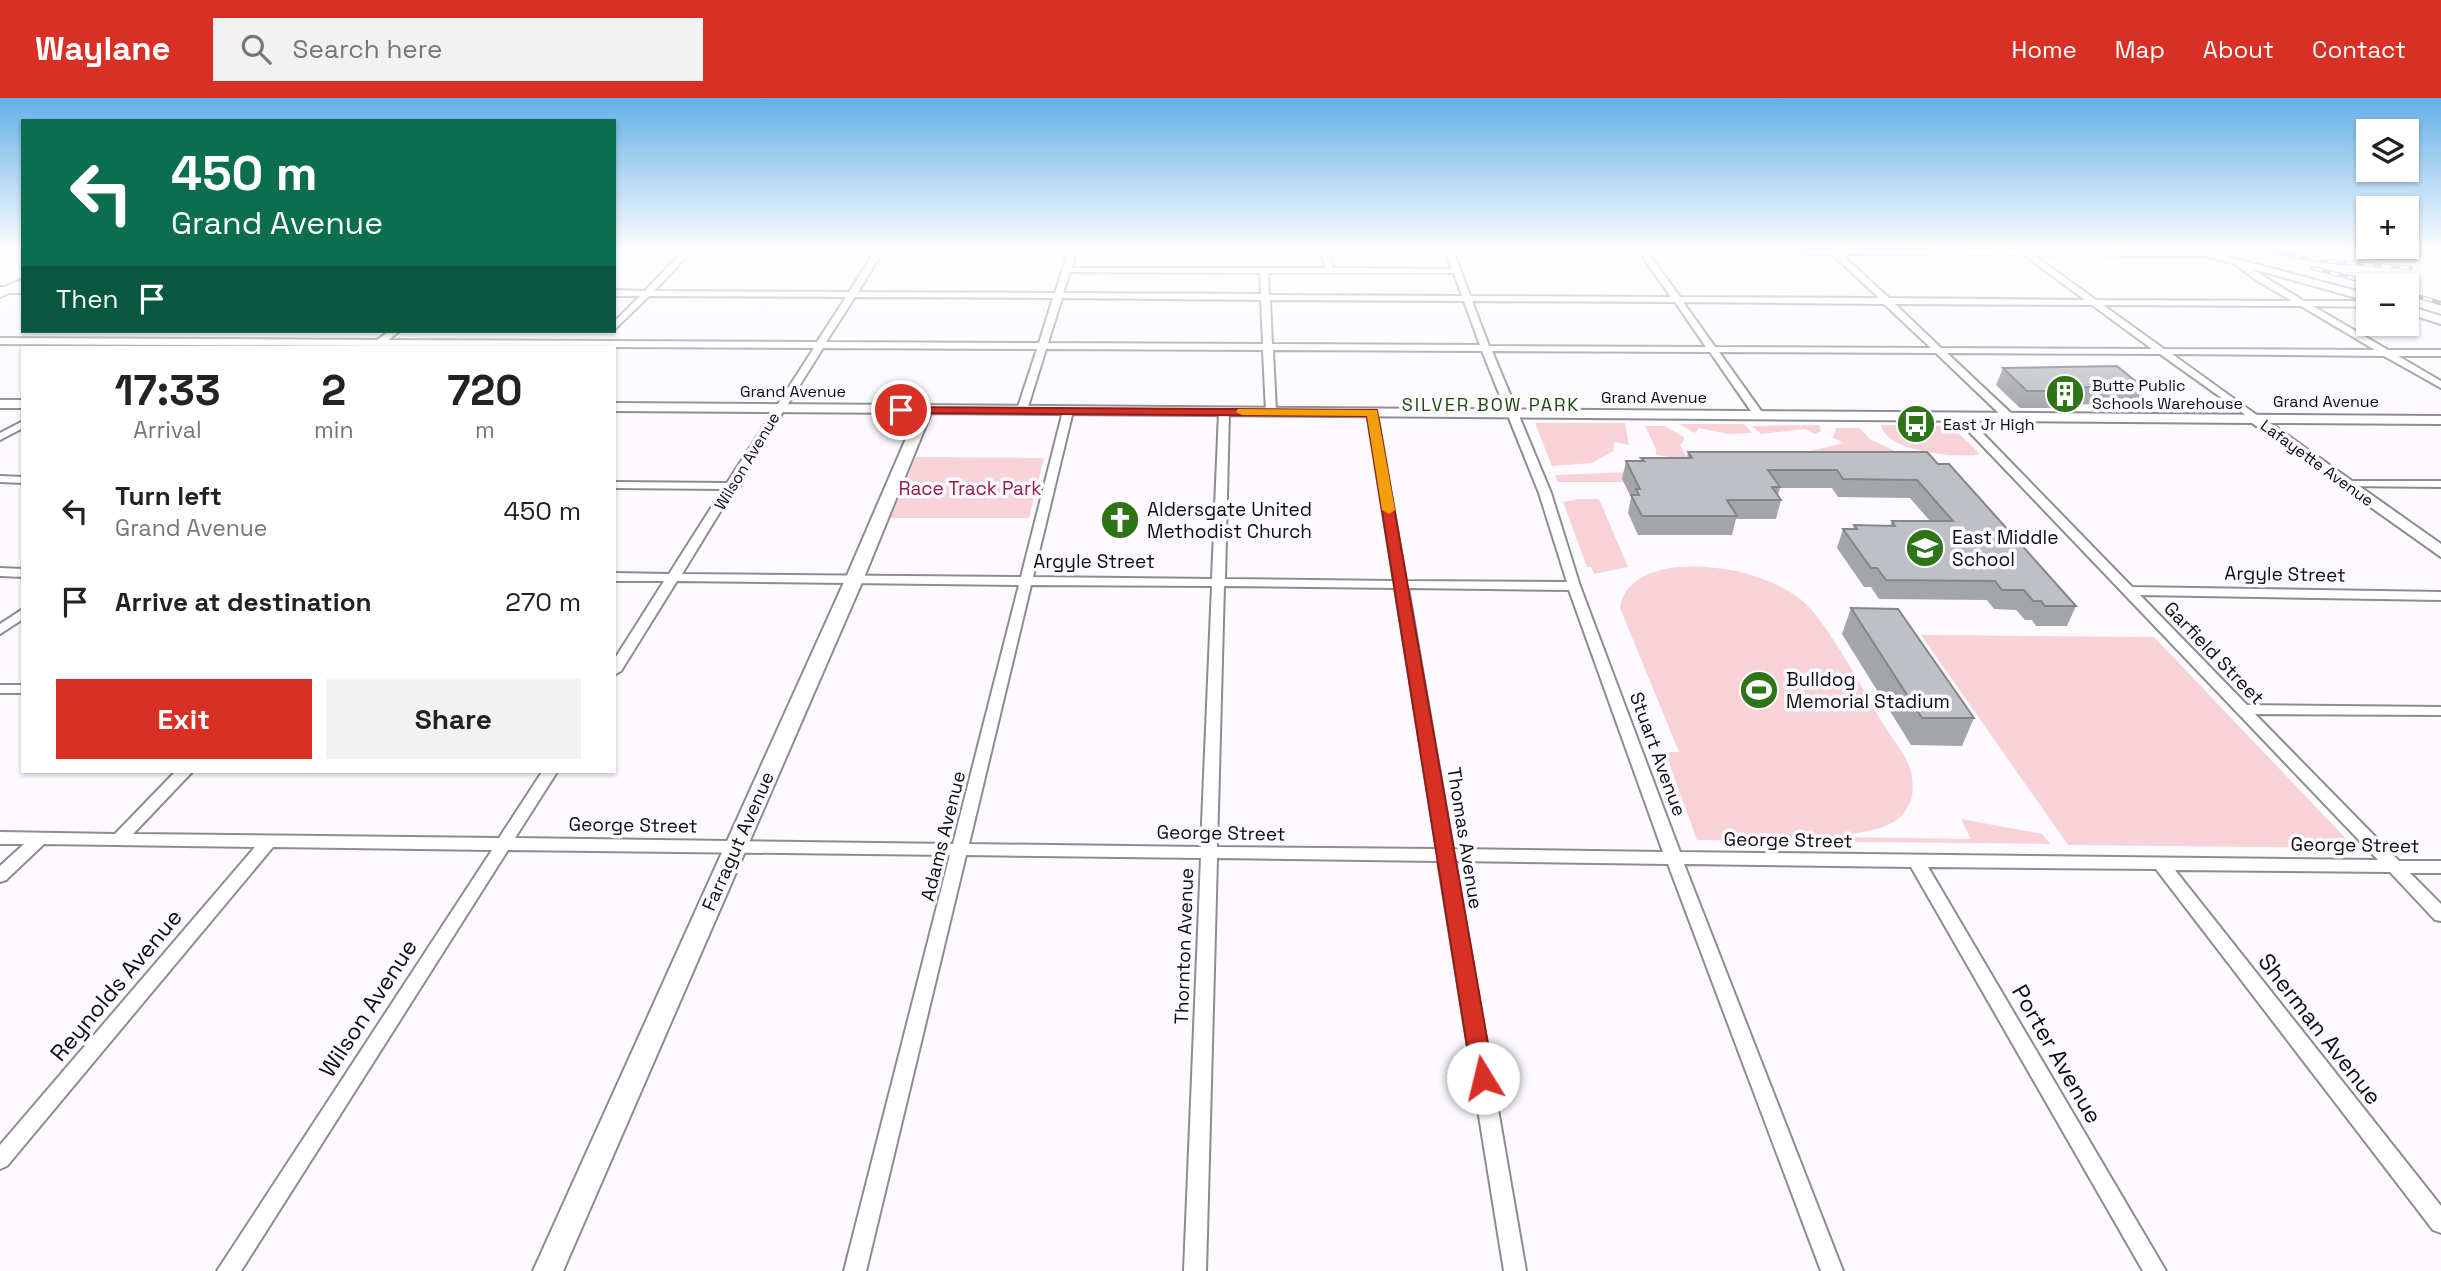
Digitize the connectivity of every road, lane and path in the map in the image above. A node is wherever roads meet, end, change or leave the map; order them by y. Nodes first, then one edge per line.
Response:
1 (636, 305) edge
2 (847, 305) edge
3 (1054, 305) edge
4 (1265, 305) edge
5 (1469, 305) edge
6 (1680, 305) edge
7 (1890, 305) edge
8 (2098, 305) edge
9 (2304, 305) edge
10 (2419, 313) edge
11 (2441, 320) edge
12 (616, 325) edge
13 (173, 333) edge
14 (392, 333) edge
15 (609, 333) edge
16 (0, 341) edge
17 (157, 342) junction
18 (821, 345) junction
19 (150, 346) edge
20 (376, 346) edge
21 (595, 346) edge
22 (1042, 346) junction
23 (1268, 348) junction
24 (1486, 349) junction
25 (1713, 350) junction
26 (1940, 351) junction
27 (2166, 352) junction
28 (2441, 353) edge
29 (2389, 354) junction
30 (2441, 385) edge
31 (0, 404) edge
32 (21, 404) edge
33 (616, 407) edge
34 (779, 409) junction
35 (925, 410) junction
36 (1022, 410) junction
37 (1068, 411) junction
38 (1224, 412) junction
39 (1271, 412) junction
40 (1373, 413) junction
41 (1514, 414) junction
42 (1759, 415) junction
43 (1960, 416) junction
44 (2009, 416) junction
45 (2254, 418) junction
46 (2441, 420) edge
47 (21, 425) edge
48 (0, 438) edge
49 (0, 479) edge
50 (21, 480) edge
51 (2346, 484) junction
52 (2441, 484) edge
53 (616, 485) edge
54 (734, 486) junction
55 (2441, 552) edge
56 (0, 572) edge
57 (21, 573) edge
58 (616, 577) edge
59 (672, 578) junction
60 (854, 580) junction
61 (1028, 580) junction
62 (1219, 581) junction
63 (1401, 584) junction
64 (1574, 586) junction
65 (2129, 591) junction
66 (2441, 596) edge
67 (21, 614) edge
68 (0, 630) edge
69 (616, 668) edge
70 (0, 689) edge
71 (21, 689) edge
72 (2241, 709) junction
73 (2441, 711) edge
74 (183, 773) edge
75 (549, 773) edge
76 (0, 838) edge
77 (39, 839) junction
78 (118, 840) junction
79 (269, 841) junction
80 (503, 844) junction
81 (736, 847) junction
82 (961, 851) junction
83 (1208, 853) junction
84 (1447, 857) junction
85 (1674, 859) junction
86 (1917, 862) junction
87 (2161, 864) junction
88 (2394, 866) junction
89 (2441, 867) edge
90 (0, 876) edge
91 (2441, 915) edge
92 (0, 1160) edge
93 (2441, 1223) edge
94 (228, 1271) edge
95 (548, 1271) edge
96 (855, 1271) edge
97 (1195, 1271) edge
98 (1516, 1271) edge
99 (1832, 1271) edge
100 (2155, 1271) edge

1 - 12 street
2 - 18 street, Wilson Avenue
3 - 22 street
4 - 23 street
5 - 24 street, Stuart Avenue
6 - 25 street
7 - 26 street
8 - 27 street, Lafayette Avenue
9 - 29 street
10 - 11 main road
13 - 17 street
14 - 20 street
15 - 21 street
16 - 17 street
17 - 19 street
17 - 20 street
18 - 21 street
18 - 22 street
18 - 34 street, Wilson Avenue
20 - 21 street
22 - 23 street
22 - 36 street
23 - 24 street
23 - 39 street
24 - 25 street
24 - 41 street, Stuart Avenue
25 - 26 street
25 - 42 street
26 - 27 street
26 - 44 street
27 - 29 street
27 - 45 street, Lafayette Avenue
28 - 29 street
29 - 30 street
31 - 32 main road
33 - 34 main road, Grand Avenue
34 - 35 main road, Grand Avenue
34 - 54 street, Wilson Avenue
35 - 36 main road, Grand Avenue
35 - 60 main road, Farragut Avenue
36 - 37 main road, Grand Avenue
37 - 38 main road, Grand Avenue
37 - 61 street, Adams Avenue
38 - 39 main road, Grand Avenue
38 - 62 street, Thornton Avenue
39 - 40 main road, Grand Avenue
40 - 41 main road, Grand Avenue
40 - 63 street, Thomas Avenue
41 - 42 main road, Grand Avenue
41 - 64 street, Stuart Avenue
42 - 43 main road, Grand Avenue
43 - 44 main road, Grand Avenue
43 - 65 street, Garfield Street
44 - 45 main road, Grand Avenue
45 - 46 main road, Grand Avenue
45 - 51 main road, Lafayette Avenue
47 - 48 street
49 - 50 street
51 - 52 street
51 - 55 main road, Lafayette Avenue
53 - 54 street
54 - 59 street, Wilson Avenue
56 - 57 street
58 - 59 street, Argyle Street
59 - 60 street, Argyle Street
59 - 69 street, Wilson Avenue
60 - 61 street, Argyle Street
60 - 81 main road, Farragut Avenue
61 - 62 street, Argyle Street
61 - 82 street, Adams Avenue
62 - 63 street, Argyle Street
62 - 83 street, Thornton Avenue
63 - 64 street, Argyle Street
63 - 84 street, Thomas Avenue
64 - 85 street, Stuart Avenue
65 - 66 street, Argyle Street
65 - 72 street, Garfield Street
67 - 68 street
70 - 71 street
72 - 73 street
72 - 88 street, Garfield Street
74 - 78 street
75 - 80 street, Wilson Avenue
76 - 77 street, George Street
77 - 78 street, George Street
77 - 90 street
78 - 79 street, George Street
79 - 80 street, George Street
79 - 92 street, Reynolds Avenue
80 - 81 street, George Street
80 - 94 street, Wilson Avenue
81 - 82 street, George Street
81 - 95 main road, Farragut Avenue
82 - 83 street, George Street
82 - 96 street, Adams Avenue
83 - 84 street, George Street
83 - 97 street, Thornton Avenue
84 - 85 street, George Street
84 - 98 street, Thomas Avenue
85 - 86 street, George Street
85 - 99 street, Stuart Avenue
86 - 87 street, George Street
86 - 100 street, Porter Avenue
87 - 88 street, George Street
87 - 93 street, Sherman Avenue
88 - 89 street, George Street
88 - 91 street, Garfield Street

